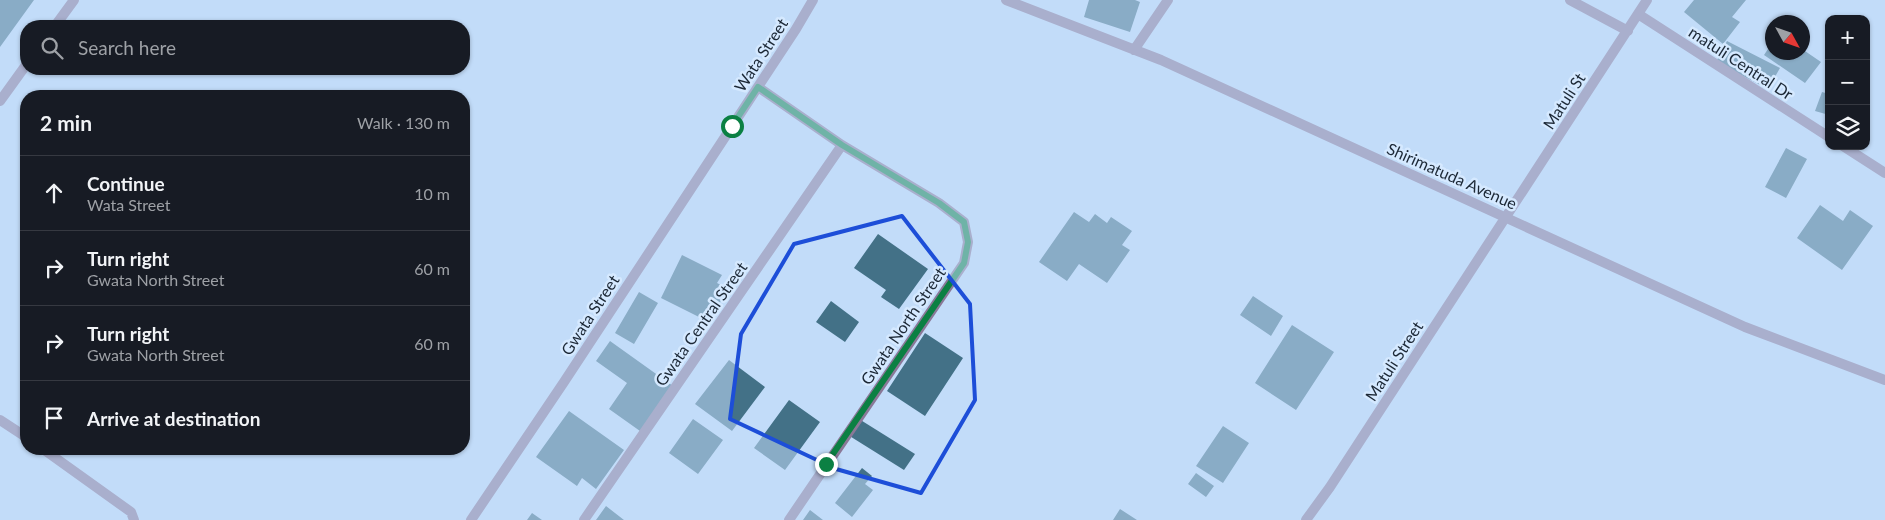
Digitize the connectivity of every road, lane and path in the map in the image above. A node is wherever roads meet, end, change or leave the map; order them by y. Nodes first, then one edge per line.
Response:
1 (74, 0) edge
2 (813, 0) edge
3 (1006, 0) edge
4 (1168, 0) edge
5 (1570, 0) edge
6 (1647, 0) edge
7 (1638, 14) junction
8 (59, 20) edge
9 (1628, 31) junction
10 (1134, 50) junction
11 (20, 74) edge
12 (758, 87) junction
13 (0, 101) edge
14 (732, 126) joint
15 (1825, 134) edge
16 (842, 145) junction
17 (1849, 150) edge
18 (1885, 173) edge
19 (1506, 217) junction
20 (1885, 380) edge
21 (0, 420) edge
22 (20, 433) edge
23 (52, 455) edge
24 (134, 520) edge
25 (471, 520) edge
26 (584, 520) edge
27 (789, 520) edge
28 (1306, 520) edge

1 - 8 street
2 - 12 street, Wata Street
3 - 10 street, Shirimatuda Avenue
4 - 10 street
5 - 9 street
6 - 7 street, Matuli St
7 - 9 street, Matuli St
7 - 15 street, matuli Central Dr
9 - 19 street, Matuli St
10 - 19 street, Shirimatuda Avenue
11 - 13 street
12 - 14 street, Wata Street
12 - 16 street, Gwata North Street
14 - 25 street, Gwata Street
16 - 26 street, Gwata Central Street
16 - 27 street, Gwata North Street
17 - 18 street
19 - 20 street, Shirimatuda Avenue
19 - 28 street, Matuli Street
21 - 22 street
23 - 24 street

